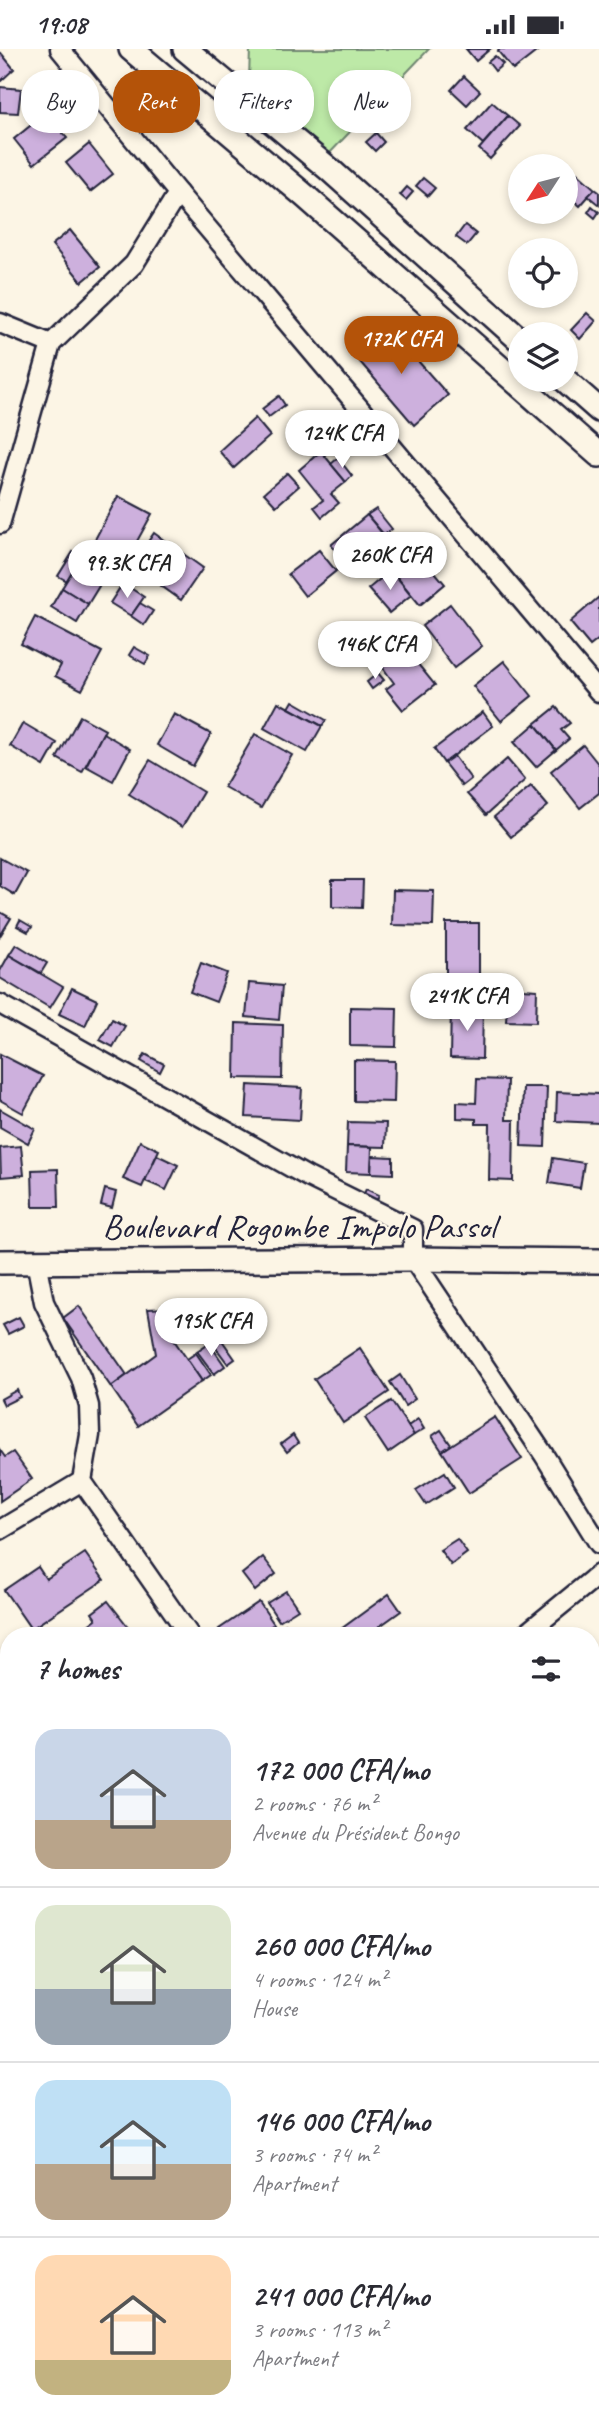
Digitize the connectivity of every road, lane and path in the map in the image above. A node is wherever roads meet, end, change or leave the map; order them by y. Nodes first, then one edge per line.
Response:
1 (60, 49) edge
2 (131, 49) edge
3 (185, 49) edge
4 (178, 193) junction
5 (0, 323) edge
6 (508, 329) edge
7 (51, 344) junction
8 (578, 391) edge
9 (599, 410) edge
10 (599, 455) edge
11 (0, 524) edge
12 (599, 692) edge
13 (0, 1004) edge
14 (413, 1259) junction
15 (36, 1261) junction
16 (599, 1261) edge
17 (4, 1264) edge
18 (82, 1481) junction
19 (0, 1530) edge
20 (599, 1544) edge
21 (599, 1574) edge
22 (184, 1627) edge
23 (534, 1627) edge

1 - 4 street
2 - 10 street
3 - 6 street
4 - 7 street
4 - 12 street
5 - 7 street
7 - 11 street
8 - 9 street
13 - 14 street
14 - 15 street, Boulevard Rogombe Impolo Passol
14 - 16 street, Boulevard Rogombe Impolo Passol
14 - 20 street
15 - 17 street, Boulevard Rogombe Impolo Passol
15 - 18 street
18 - 19 street
18 - 22 street
21 - 23 street

